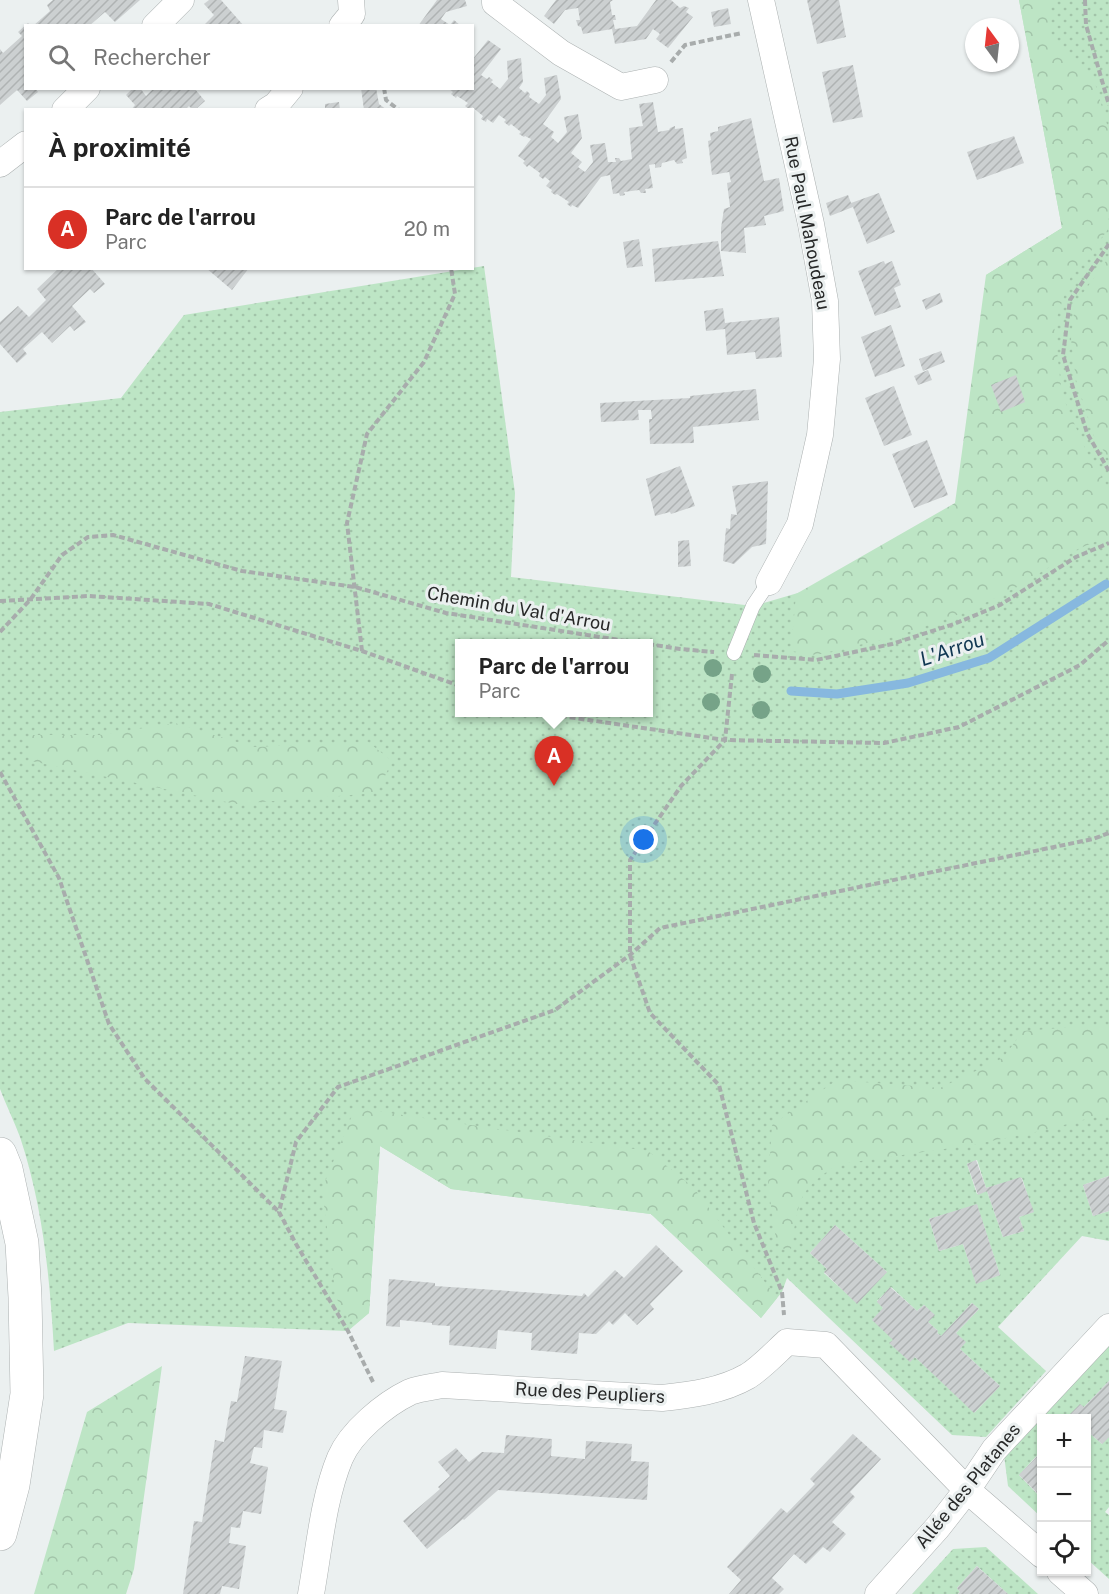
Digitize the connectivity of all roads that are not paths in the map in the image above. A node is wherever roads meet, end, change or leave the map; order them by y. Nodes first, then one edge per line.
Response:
1 (181, 0) edge
2 (351, 0) edge
3 (495, 0) edge
4 (761, 0) edge
5 (157, 24) edge
6 (344, 24) edge
7 (655, 80) road end
8 (85, 90) edge
9 (288, 90) edge
10 (67, 108) edge
11 (271, 108) edge
12 (24, 146) edge
13 (0, 164) edge
14 (769, 582) joint
15 (734, 653) road end
16 (0, 1154) edge
17 (1109, 1327) edge
18 (967, 1490) junction
19 (0, 1534) edge
20 (1037, 1551) edge
21 (1065, 1576) edge
22 (311, 1594) edge
23 (878, 1594) edge
24 (1085, 1594) edge

1 - 5 street
2 - 6 street
3 - 7 street
4 - 14 street, Rue Paul Mahoudeau
8 - 10 street
9 - 11 street
12 - 13 street
14 - 15 lane
16 - 19 main road
17 - 18 street, Allée des Platanes
18 - 20 street
18 - 22 street, Rue des Peupliers
18 - 23 street, Allée des Platanes
21 - 24 street

